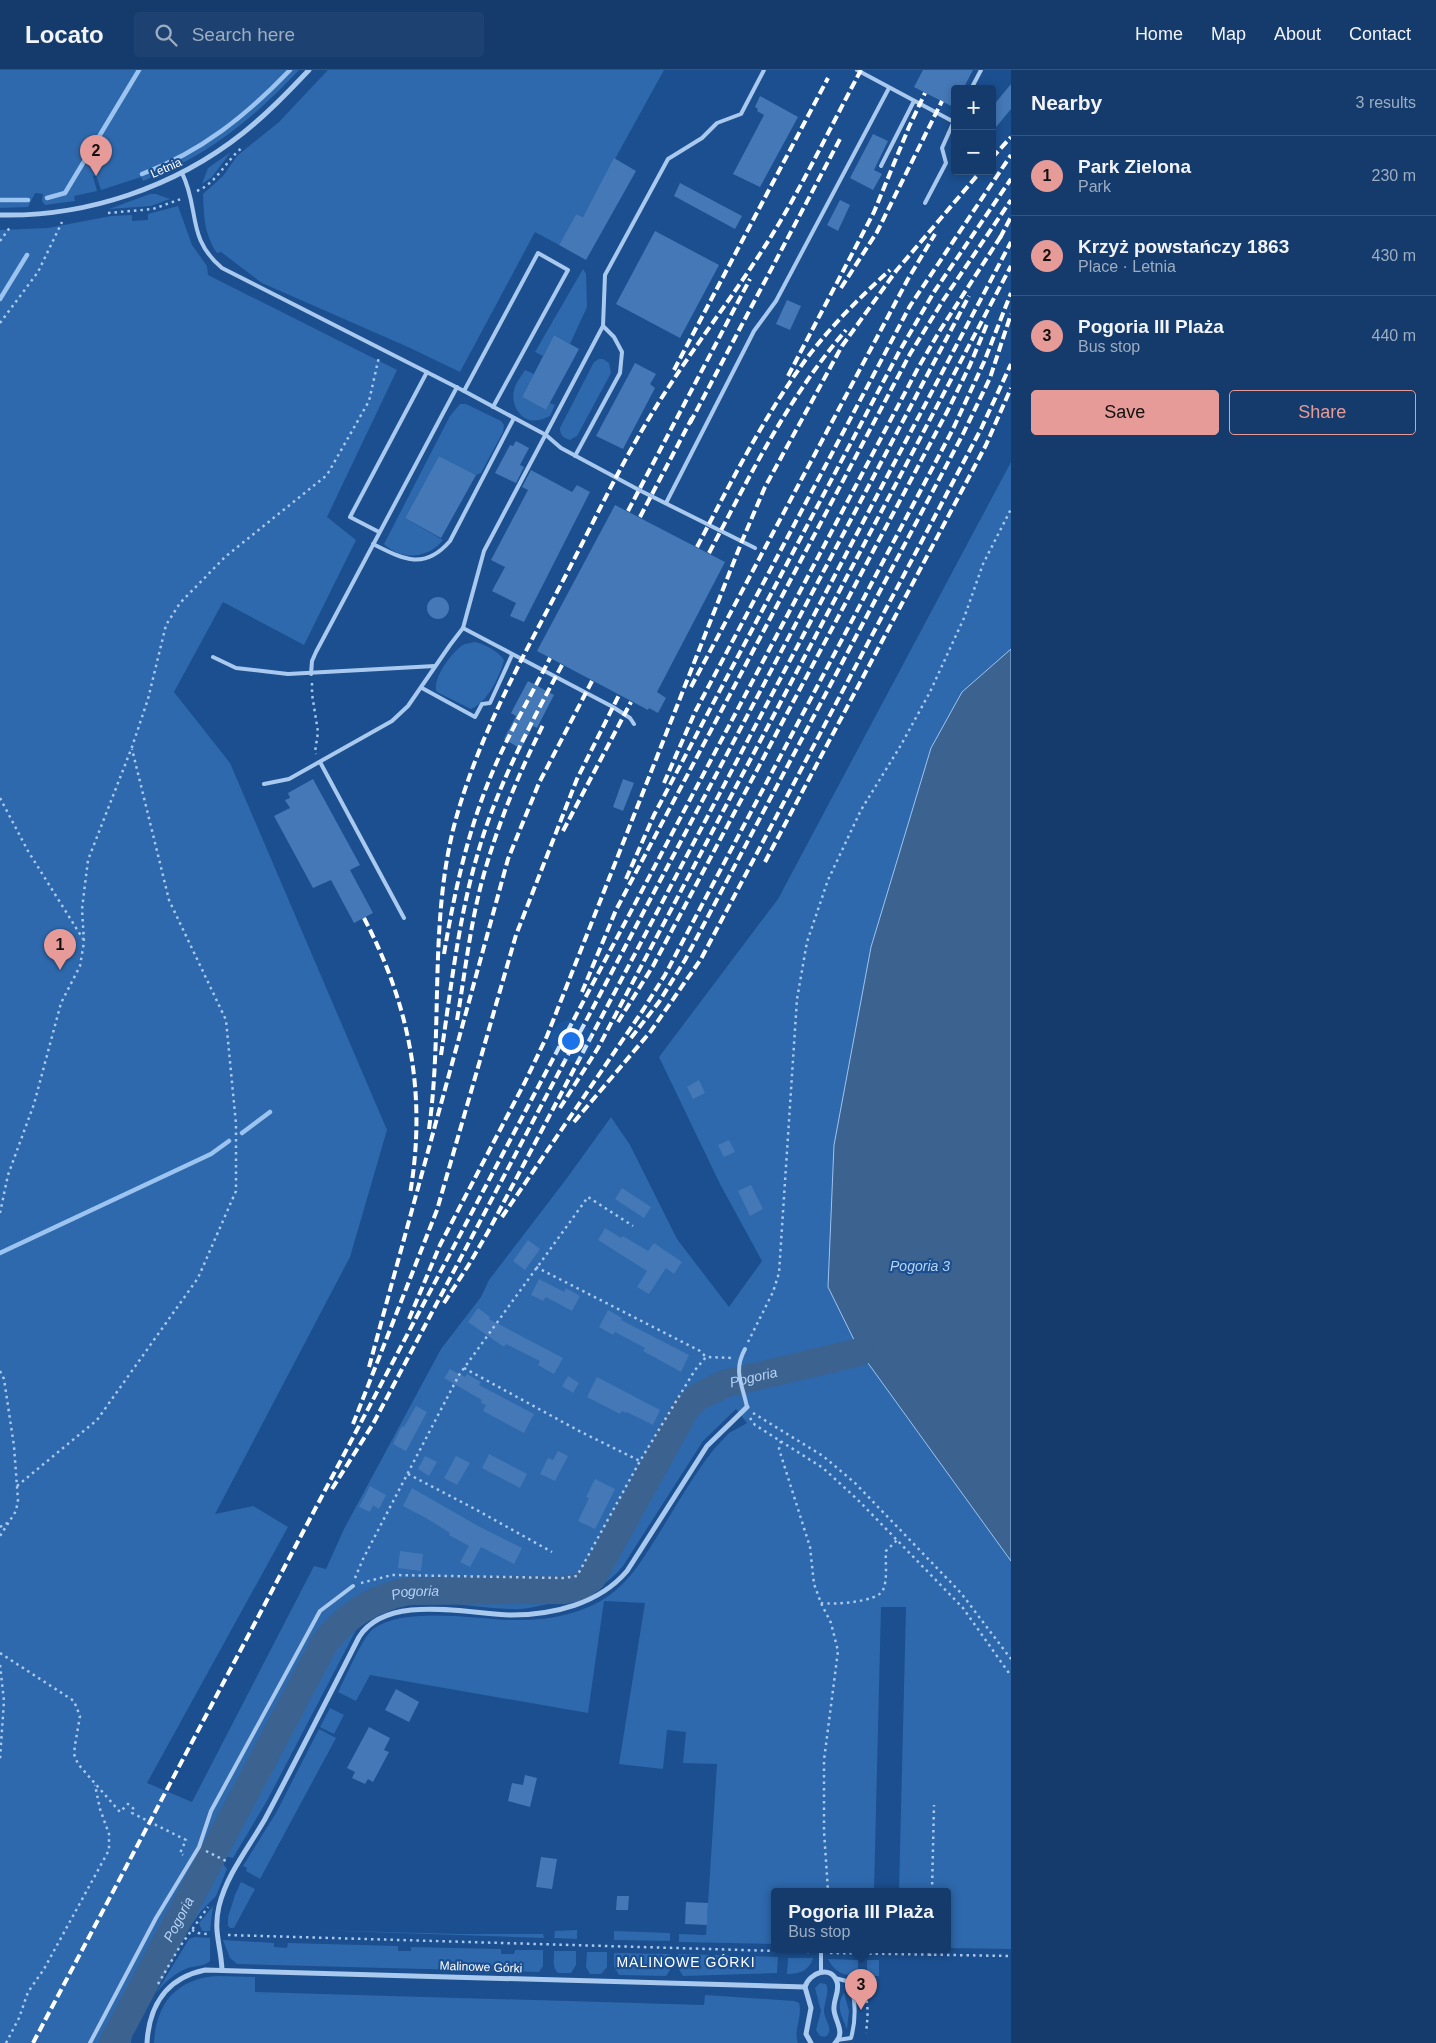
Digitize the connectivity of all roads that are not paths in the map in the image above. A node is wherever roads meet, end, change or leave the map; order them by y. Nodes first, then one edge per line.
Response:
1 (309, 70) edge
2 (764, 70) edge
3 (857, 70) edge
4 (981, 70) edge
5 (974, 85) edge
6 (889, 88) junction
7 (914, 101) junction
8 (951, 120) edge
9 (951, 128) edge
10 (881, 166) dead end
11 (182, 172) junction
12 (925, 203) dead end
13 (0, 215) edge
14 (604, 326) junction
15 (427, 372) junction
16 (456, 387) junction
17 (464, 391) junction
18 (493, 407) junction
19 (514, 418) junction
20 (546, 435) junction
21 (575, 456) junction
22 (666, 503) junction
23 (379, 532) junction
24 (373, 544) junction
25 (755, 548) dead end
26 (463, 628) junction
27 (512, 656) junction
28 (213, 657) dead end
29 (435, 666) junction
30 (311, 674) junction
31 (422, 688) junction
32 (634, 724) dead end
33 (320, 762) junction
34 (264, 784) dead end
35 (404, 918) dead end
36 (745, 1348) road end
37 (747, 1406) joint
38 (352, 1586) road end
39 (821, 1953) edge
40 (222, 1970) junction
41 (820, 1972) junction
42 (835, 1978) junction
43 (805, 1987) junction
44 (836, 2042) edge
45 (90, 2043) edge
46 (147, 2043) edge
47 (811, 2043) edge

1 - 11 street, Letnia
2 - 14 lane
3 - 6 lane
4 - 5 lane
6 - 7 lane
6 - 22 lane
7 - 8 lane
7 - 10 lane
9 - 12 lane
11 - 13 street, Letnia
11 - 15 lane
14 - 20 lane
14 - 21 lane
15 - 16 lane
15 - 23 lane
16 - 17 lane
16 - 23 lane
17 - 18 lane
17 - 18 lane
18 - 19 lane
19 - 20 lane
19 - 24 lane
20 - 21 lane
20 - 26 lane
21 - 22 lane
22 - 25 lane
23 - 24 lane
24 - 30 lane
26 - 27 lane
26 - 29 lane
27 - 31 lane
27 - 32 lane
28 - 30 lane
29 - 30 lane
29 - 31 lane
31 - 33 lane
33 - 34 lane
33 - 35 lane
36 - 37 lane
37 - 40 street
38 - 45 lane
39 - 41 lane
40 - 43 street, Malinowe Górki
40 - 46 street, Malinowe Górki
41 - 42 street
41 - 43 street
42 - 44 street
42 - 44 lane
43 - 47 street

